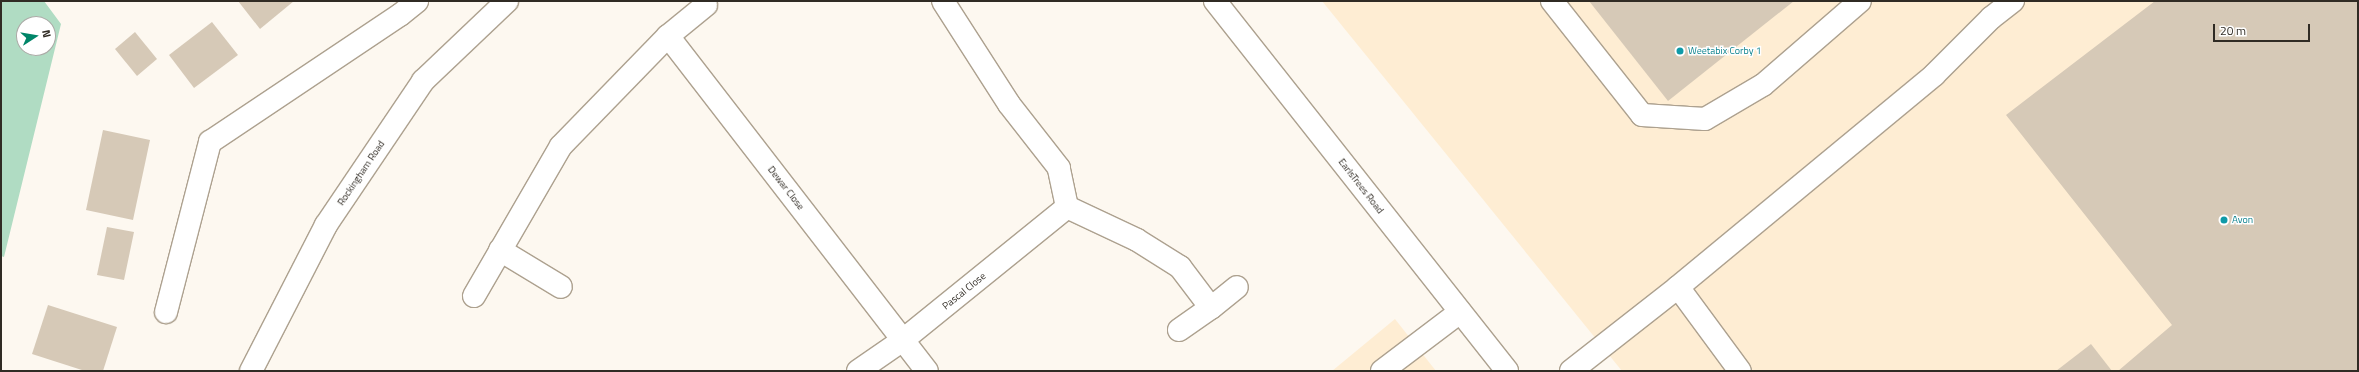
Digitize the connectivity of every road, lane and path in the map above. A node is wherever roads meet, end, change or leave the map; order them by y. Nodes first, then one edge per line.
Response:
1 (417, 1) edge
2 (507, 1) edge
3 (943, 1) edge
4 (1215, 1) edge
5 (1552, 1) edge
6 (1860, 1) edge
7 (2013, 1) edge
8 (706, 5) dead end
9 (668, 36) junction
10 (1067, 207) junction
11 (500, 250) junction
12 (561, 287) dead end
13 (1678, 287) junction
14 (1237, 288) dead end
15 (474, 296) dead end
16 (1211, 308) junction
17 (166, 312) dead end
18 (1460, 312) junction
19 (1179, 330) dead end
20 (903, 340) junction
21 (251, 371) edge
22 (858, 371) edge
23 (927, 371) edge
24 (1382, 371) edge
25 (1507, 371) edge
26 (1571, 371) edge
27 (1740, 371) edge

1 - 17 street
2 - 21 street, Rockingham Road
3 - 10 street
4 - 18 street, EarlsTrees Road
5 - 6 street
7 - 13 street
8 - 9 street
9 - 11 street
9 - 20 street, Dewar Close
10 - 16 street
10 - 20 street, Pascal Close
11 - 12 street
11 - 15 street
13 - 26 street
13 - 27 street
14 - 16 street
16 - 19 street
18 - 24 street
18 - 25 street, EarlsTrees Road
20 - 22 street, Pascal Close
20 - 23 street, Dewar Close

